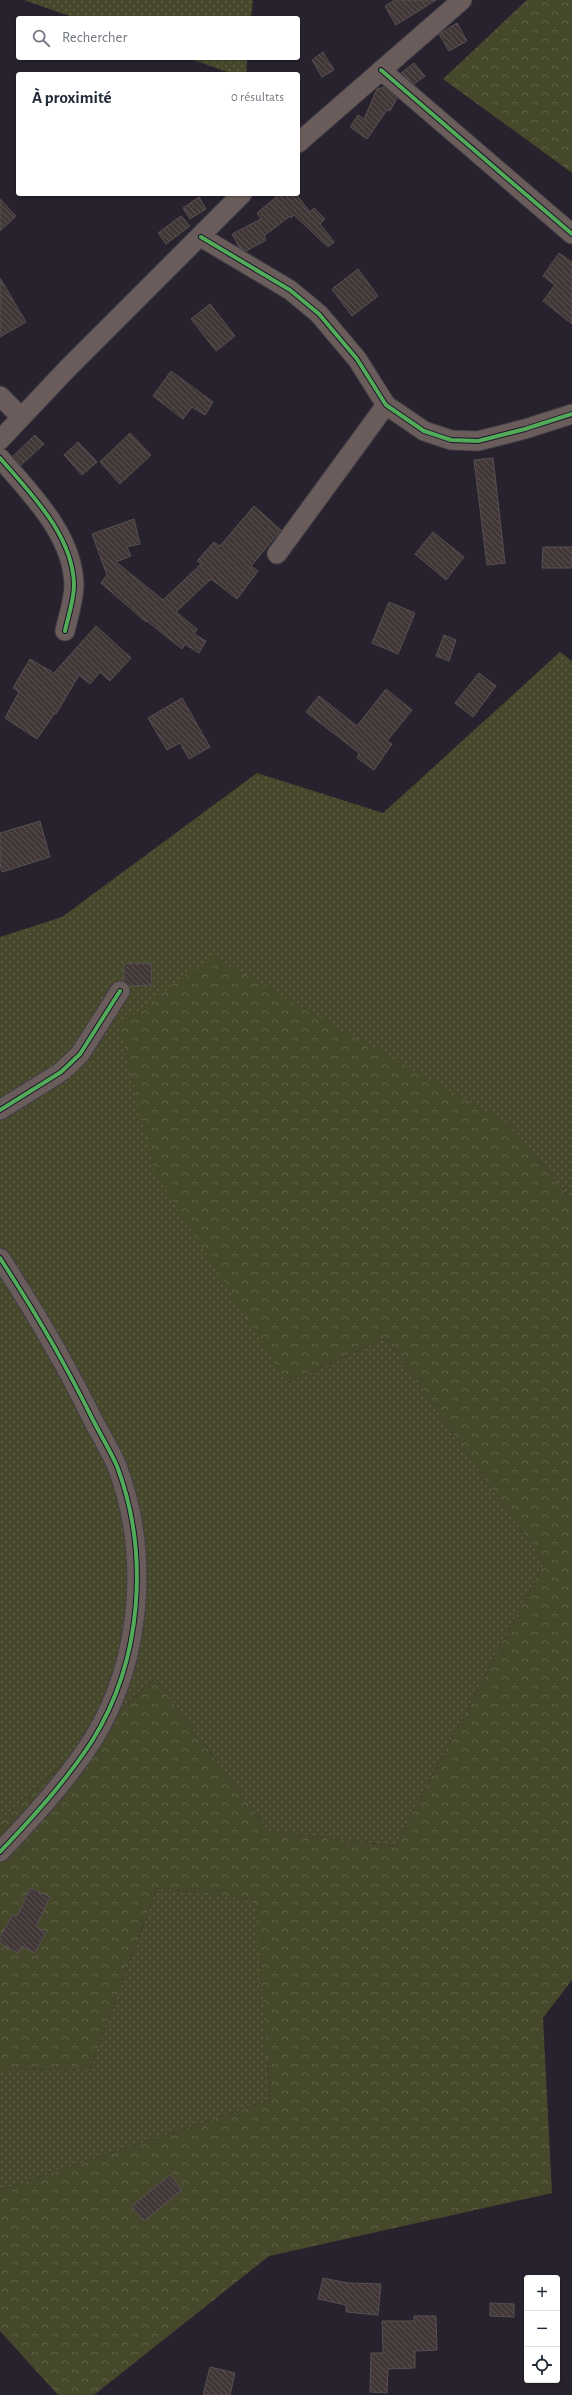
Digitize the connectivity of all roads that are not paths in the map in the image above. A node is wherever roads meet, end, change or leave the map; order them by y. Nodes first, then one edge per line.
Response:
1 (462, 0) edge
2 (381, 70) junction
3 (300, 141) edge
4 (240, 196) edge
5 (572, 234) edge
6 (201, 237) junction
7 (0, 396) edge
8 (386, 405) junction
9 (572, 414) edge
10 (21, 417) junction
11 (0, 440) edge
12 (0, 458) edge
13 (278, 554) dead end
14 (66, 631) dead end
15 (120, 991) dead end
16 (0, 1110) edge
17 (0, 1258) edge
18 (0, 1852) edge

1 - 2 street
2 - 3 street
2 - 5 street
4 - 6 street
6 - 8 street
6 - 10 street
7 - 10 street
8 - 9 street
8 - 13 street
10 - 11 street
12 - 14 street
15 - 16 street
17 - 18 street

